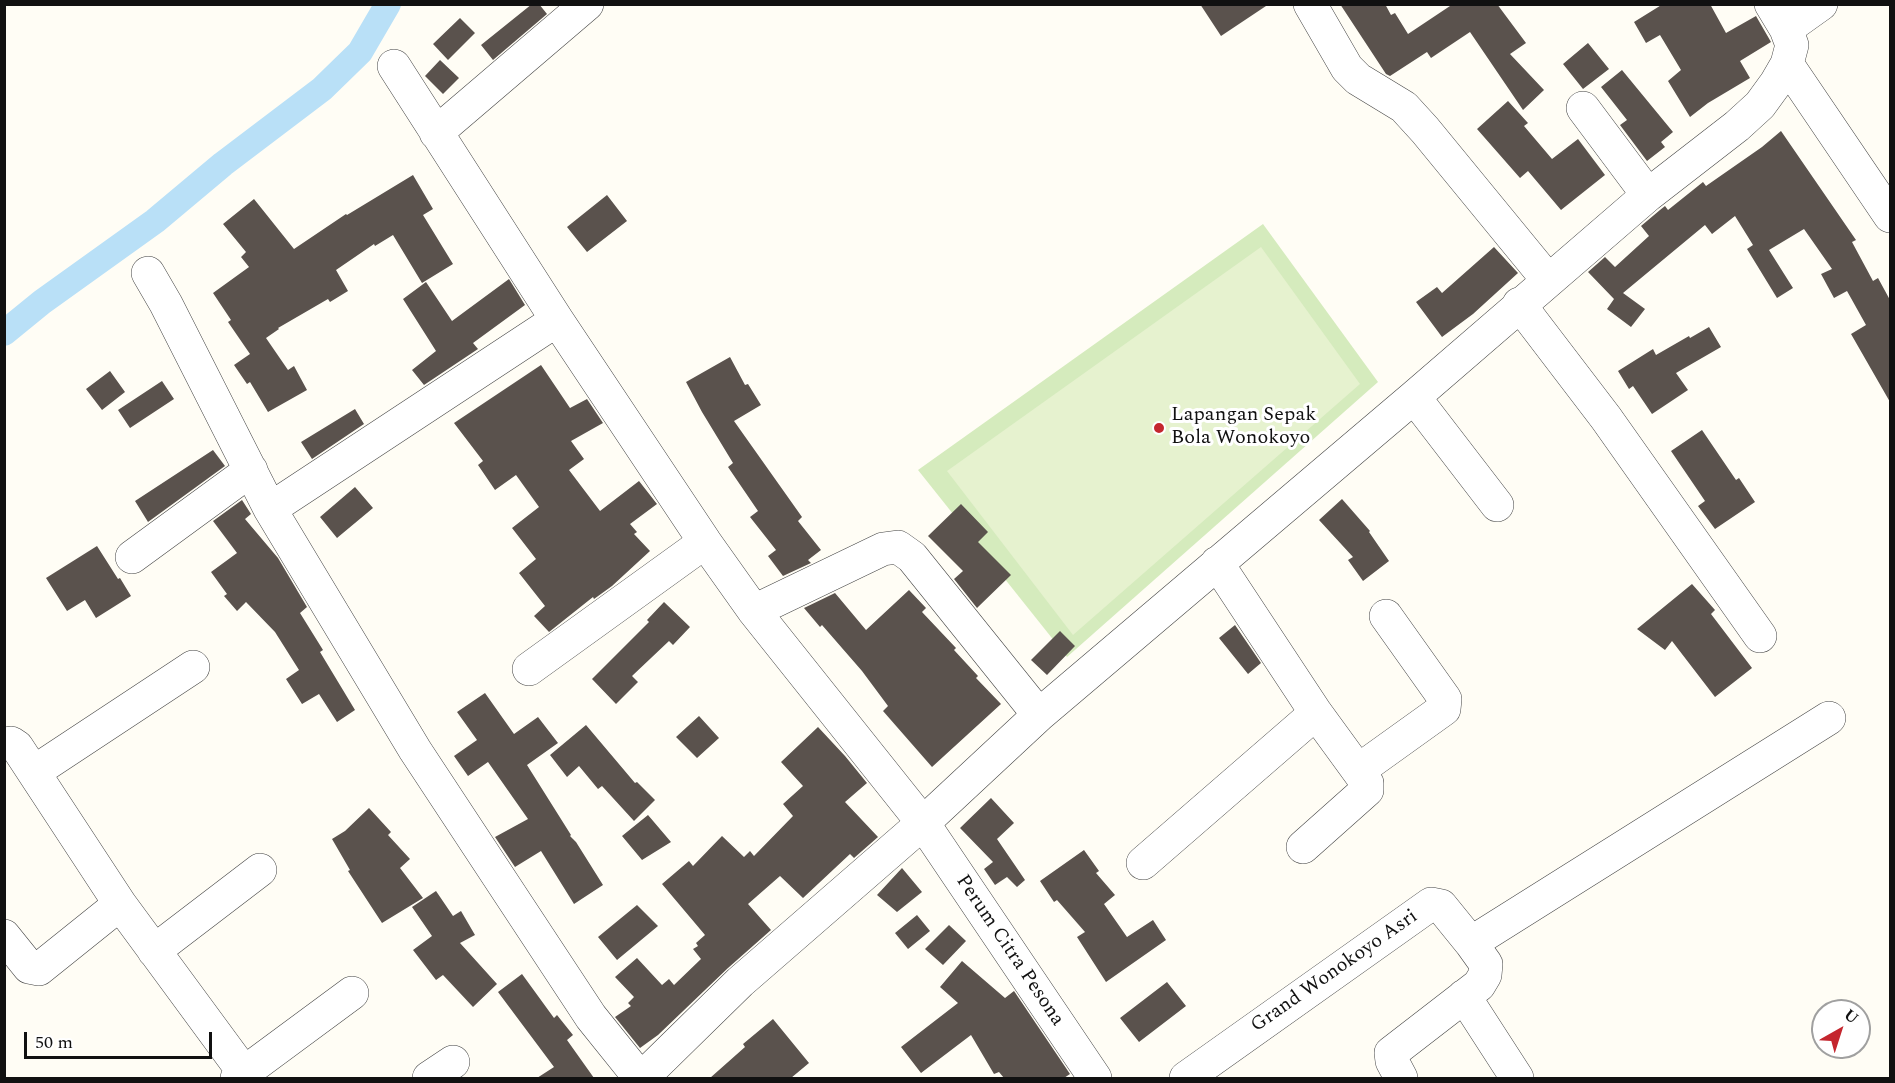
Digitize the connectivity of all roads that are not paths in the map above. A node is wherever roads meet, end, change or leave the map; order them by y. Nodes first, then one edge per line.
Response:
1 (587, 4) edge
2 (1310, 4) edge
3 (1821, 4) edge
4 (1779, 17) edge
5 (1786, 64) junction
6 (394, 66) dead end
7 (1583, 108) dead end
8 (436, 133) junction
9 (1648, 195) junction
10 (1890, 216) edge
11 (148, 273) dead end
12 (1548, 280) junction
13 (1519, 304) junction
14 (556, 320) junction
15 (1414, 397) junction
16 (251, 470) junction
17 (1497, 505) dead end
18 (270, 509) junction
19 (705, 542) junction
20 (132, 557) dead end
21 (1217, 563) junction
22 (754, 611) junction
23 (1386, 616) dead end
24 (1760, 636) dead end
25 (193, 667) dead end
26 (529, 669) dead end
27 (1316, 713) junction
28 (1039, 715) junction
29 (1829, 718) dead end
30 (4, 744) edge
31 (1359, 770) junction
32 (34, 772) junction
33 (923, 823) junction
34 (1303, 847) dead end
35 (1143, 863) dead end
36 (260, 870) dead end
37 (120, 904) junction
38 (4, 936) edge
39 (1471, 943) junction
40 (154, 951) junction
41 (352, 993) dead end
42 (1464, 996) junction
43 (243, 1077) edge
44 (641, 1078) edge
45 (1095, 1078) edge
46 (1186, 1078) edge
47 (1401, 1078) edge
48 (1517, 1078) edge

1 - 8 street
2 - 12 street
3 - 4 street
4 - 5 street
5 - 9 street
5 - 10 street
6 - 8 street, Perum Citra Pesona
7 - 9 street
8 - 14 street, Perum Citra Pesona
9 - 12 street
11 - 16 street
12 - 13 street
13 - 15 street
13 - 24 street
14 - 18 street
14 - 19 street, Perum Citra Pesona
15 - 17 street
15 - 21 street
16 - 18 street
16 - 20 street
18 - 44 street
19 - 22 street, Perum Citra Pesona
19 - 26 street
21 - 27 street
21 - 28 street
22 - 28 street
22 - 33 street, Perum Citra Pesona
23 - 31 street
25 - 32 street
27 - 31 street
27 - 35 street
28 - 33 street
29 - 39 street
30 - 32 street
31 - 34 street
32 - 37 street
33 - 44 street
33 - 45 street, Perum Citra Pesona
36 - 40 street
37 - 38 street
37 - 40 street
39 - 42 street, Grand Wonokoyo Asri
39 - 46 street, Grand Wonokoyo Asri
40 - 43 street
41 - 43 street
42 - 47 street, Grand Wonokoyo Asri
42 - 48 street

